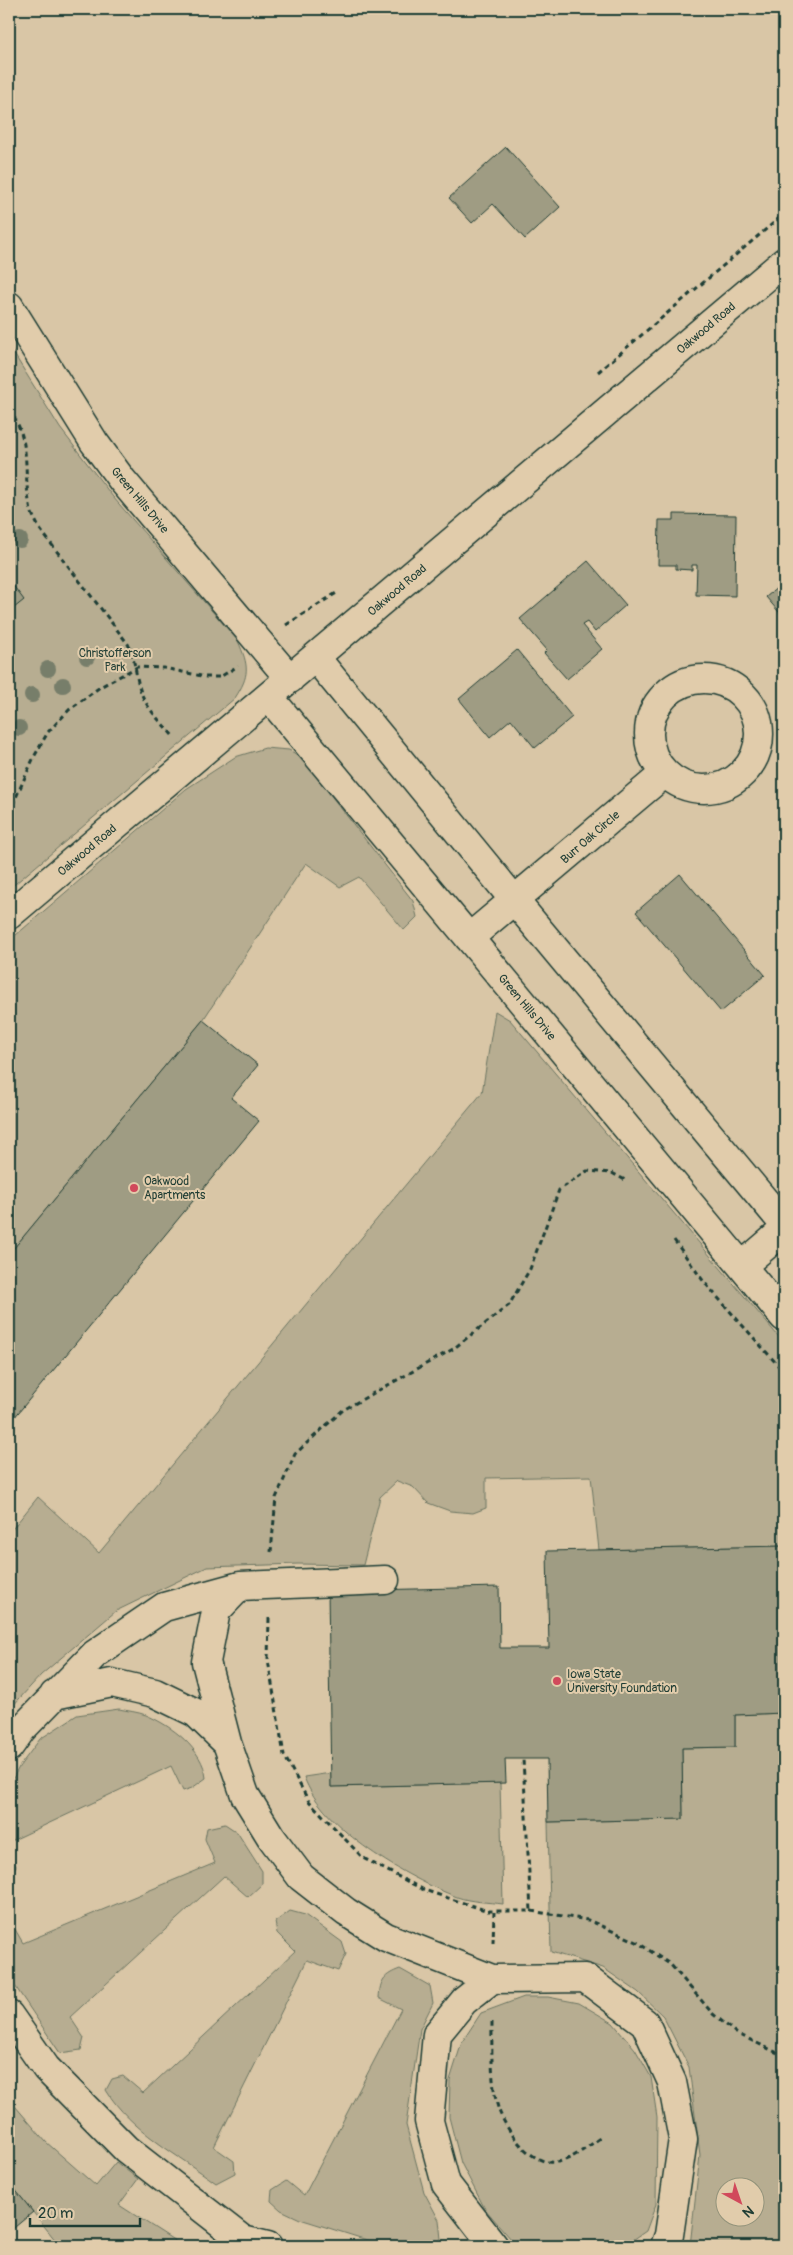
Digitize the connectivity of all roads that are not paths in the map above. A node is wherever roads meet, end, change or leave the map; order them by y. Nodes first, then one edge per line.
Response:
1 (784, 262) edge
2 (9, 306) edge
3 (316, 658) junction
4 (290, 679) junction
5 (269, 697) junction
6 (665, 773) junction
7 (515, 901) junction
8 (9, 915) edge
9 (470, 938) junction
10 (784, 1224) edge
11 (784, 1230) edge
12 (742, 1266) junction
13 (784, 1317) edge
14 (384, 1580) dead end
15 (240, 1586) junction
16 (54, 1695) junction
17 (227, 1743) junction
18 (9, 1747) edge
19 (492, 1979) junction
20 (9, 2015) edge
21 (268, 2246) edge
22 (494, 2246) edge
23 (665, 2246) edge

1 - 3 street, Oakwood Road
2 - 4 street, Green Hills Drive
3 - 4 street, Oakwood Road
3 - 7 street
4 - 5 street, Oakwood Road
5 - 8 street, Oakwood Road
5 - 9 street, Green Hills Drive
6 - 6 street
6 - 7 street, Burr Oak Circle
7 - 9 street, Burr Oak Circle
7 - 10 street
9 - 12 street, Green Hills Drive
11 - 12 street
12 - 13 street, Green Hills Drive
14 - 15 street
15 - 16 street
15 - 17 street
16 - 17 street
16 - 18 street
17 - 19 street
19 - 22 street
19 - 23 street
20 - 21 street

